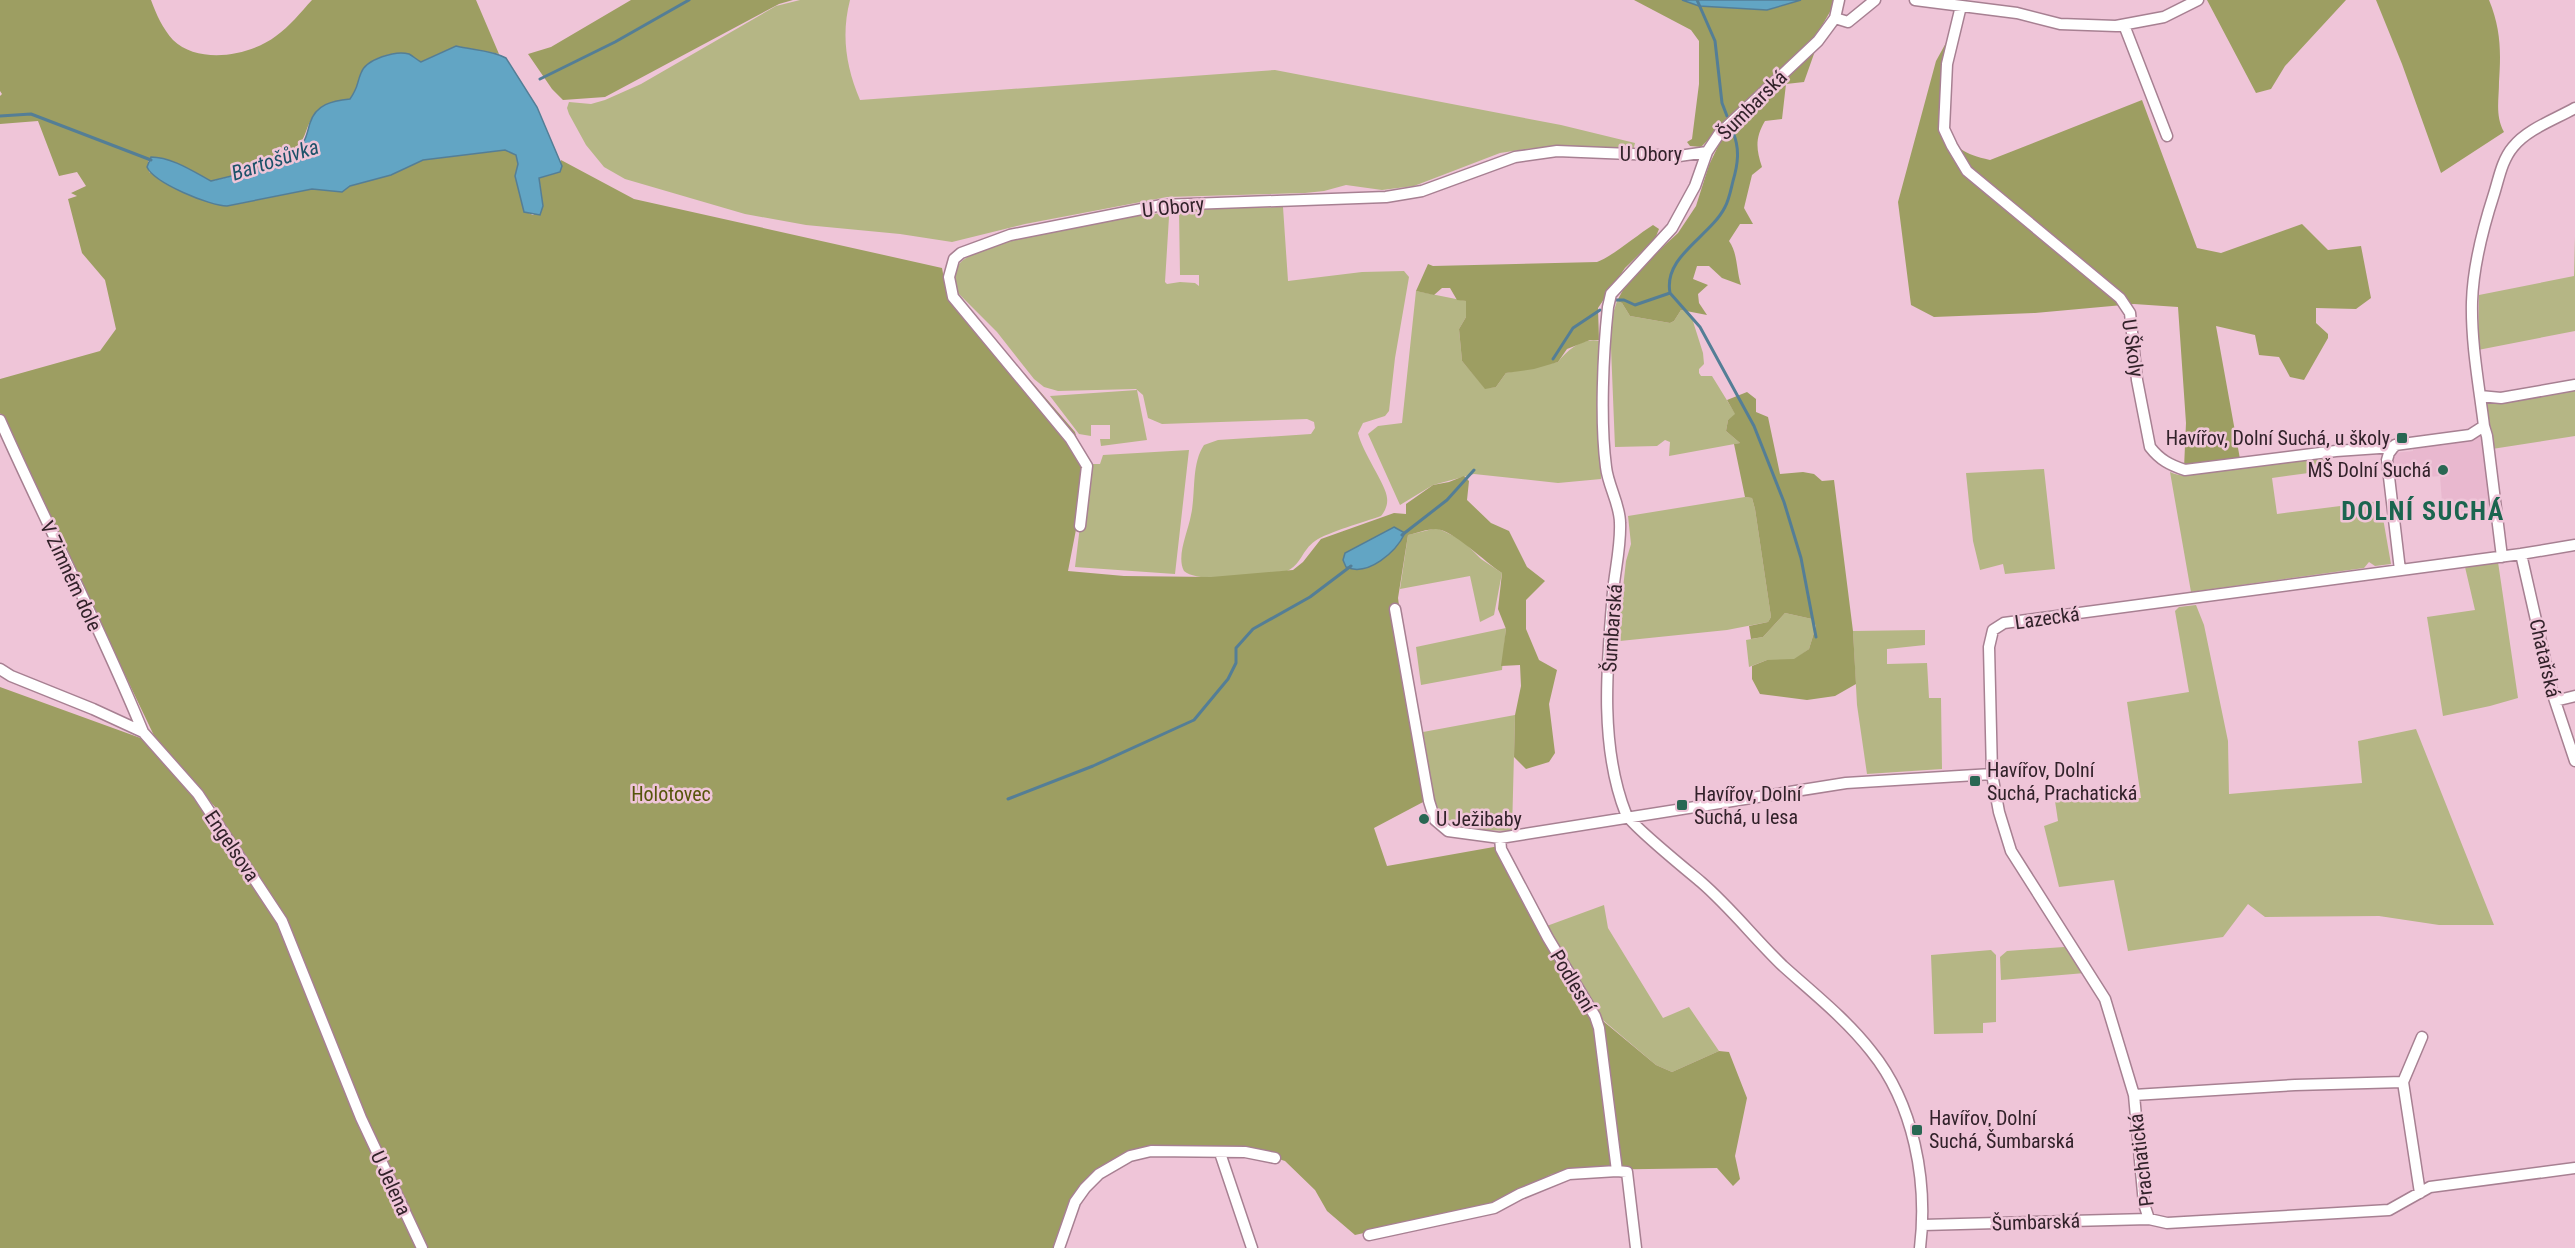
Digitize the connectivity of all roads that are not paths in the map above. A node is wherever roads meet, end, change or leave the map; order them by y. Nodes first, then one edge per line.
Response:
1 (1839, 0) edge
2 (1875, 0) edge
3 (1915, 0) edge
4 (2198, 0) edge
5 (1961, 6) junction
6 (1835, 18) junction
7 (2124, 25) junction
8 (2575, 108) edge
9 (2167, 136) dead end
10 (1707, 152) junction
11 (2575, 385) edge
12 (2480, 396) junction
13 (0, 420) edge
14 (2484, 426) junction
15 (2394, 447) junction
16 (1080, 526) dead end
17 (2575, 545) edge
18 (2521, 554) junction
19 (2502, 557) junction
20 (2400, 570) junction
21 (1395, 609) dead end
22 (0, 669) edge
23 (2575, 696) edge
24 (2555, 701) junction
25 (143, 732) junction
26 (2575, 761) edge
27 (1992, 774) junction
28 (1627, 817) junction
29 (1500, 838) junction
30 (2422, 1037) dead end
31 (2403, 1082) junction
32 (2134, 1095) junction
33 (361, 1118) joint
34 (1220, 1153) junction
35 (1275, 1158) dead end
36 (2575, 1168) edge
37 (1617, 1171) junction
38 (2420, 1193) junction
39 (2149, 1219) junction
40 (1923, 1225) junction
41 (1369, 1235) dead end
42 (422, 1248) edge
43 (1059, 1248) edge
44 (1252, 1248) edge
45 (1636, 1248) edge
46 (1920, 1248) edge

1 - 6 street, Šumbarská
2 - 6 street
3 - 5 street
4 - 7 street
5 - 7 street
5 - 15 street, U Školy
6 - 10 street, Šumbarská
7 - 9 street
8 - 12 street
10 - 16 street, U Obory
10 - 28 street, Šumbarská
11 - 12 street
12 - 14 street
13 - 25 street, V Zimném dole
14 - 15 street, U Školy
14 - 19 street
15 - 20 street
17 - 18 street, Lazecká
18 - 19 street, Lazecká
18 - 24 street, Chatařská
19 - 20 street, Lazecká
20 - 27 street, Lazecká
21 - 29 street
22 - 25 street, Engelsova
23 - 24 street
24 - 26 street, Chatařská
25 - 33 street, Engelsova
27 - 28 street
27 - 32 street, Prachatická
28 - 29 street
28 - 40 street
29 - 37 street, Podlesní
30 - 31 street
31 - 32 street
31 - 38 street
32 - 39 street, Prachatická
33 - 42 street, U Jelena
34 - 35 street
34 - 43 street
34 - 44 street
36 - 38 street, Prachatická
37 - 41 street
37 - 45 street, Podlesní
38 - 39 street, Prachatická
39 - 40 street, Šumbarská
40 - 46 street

